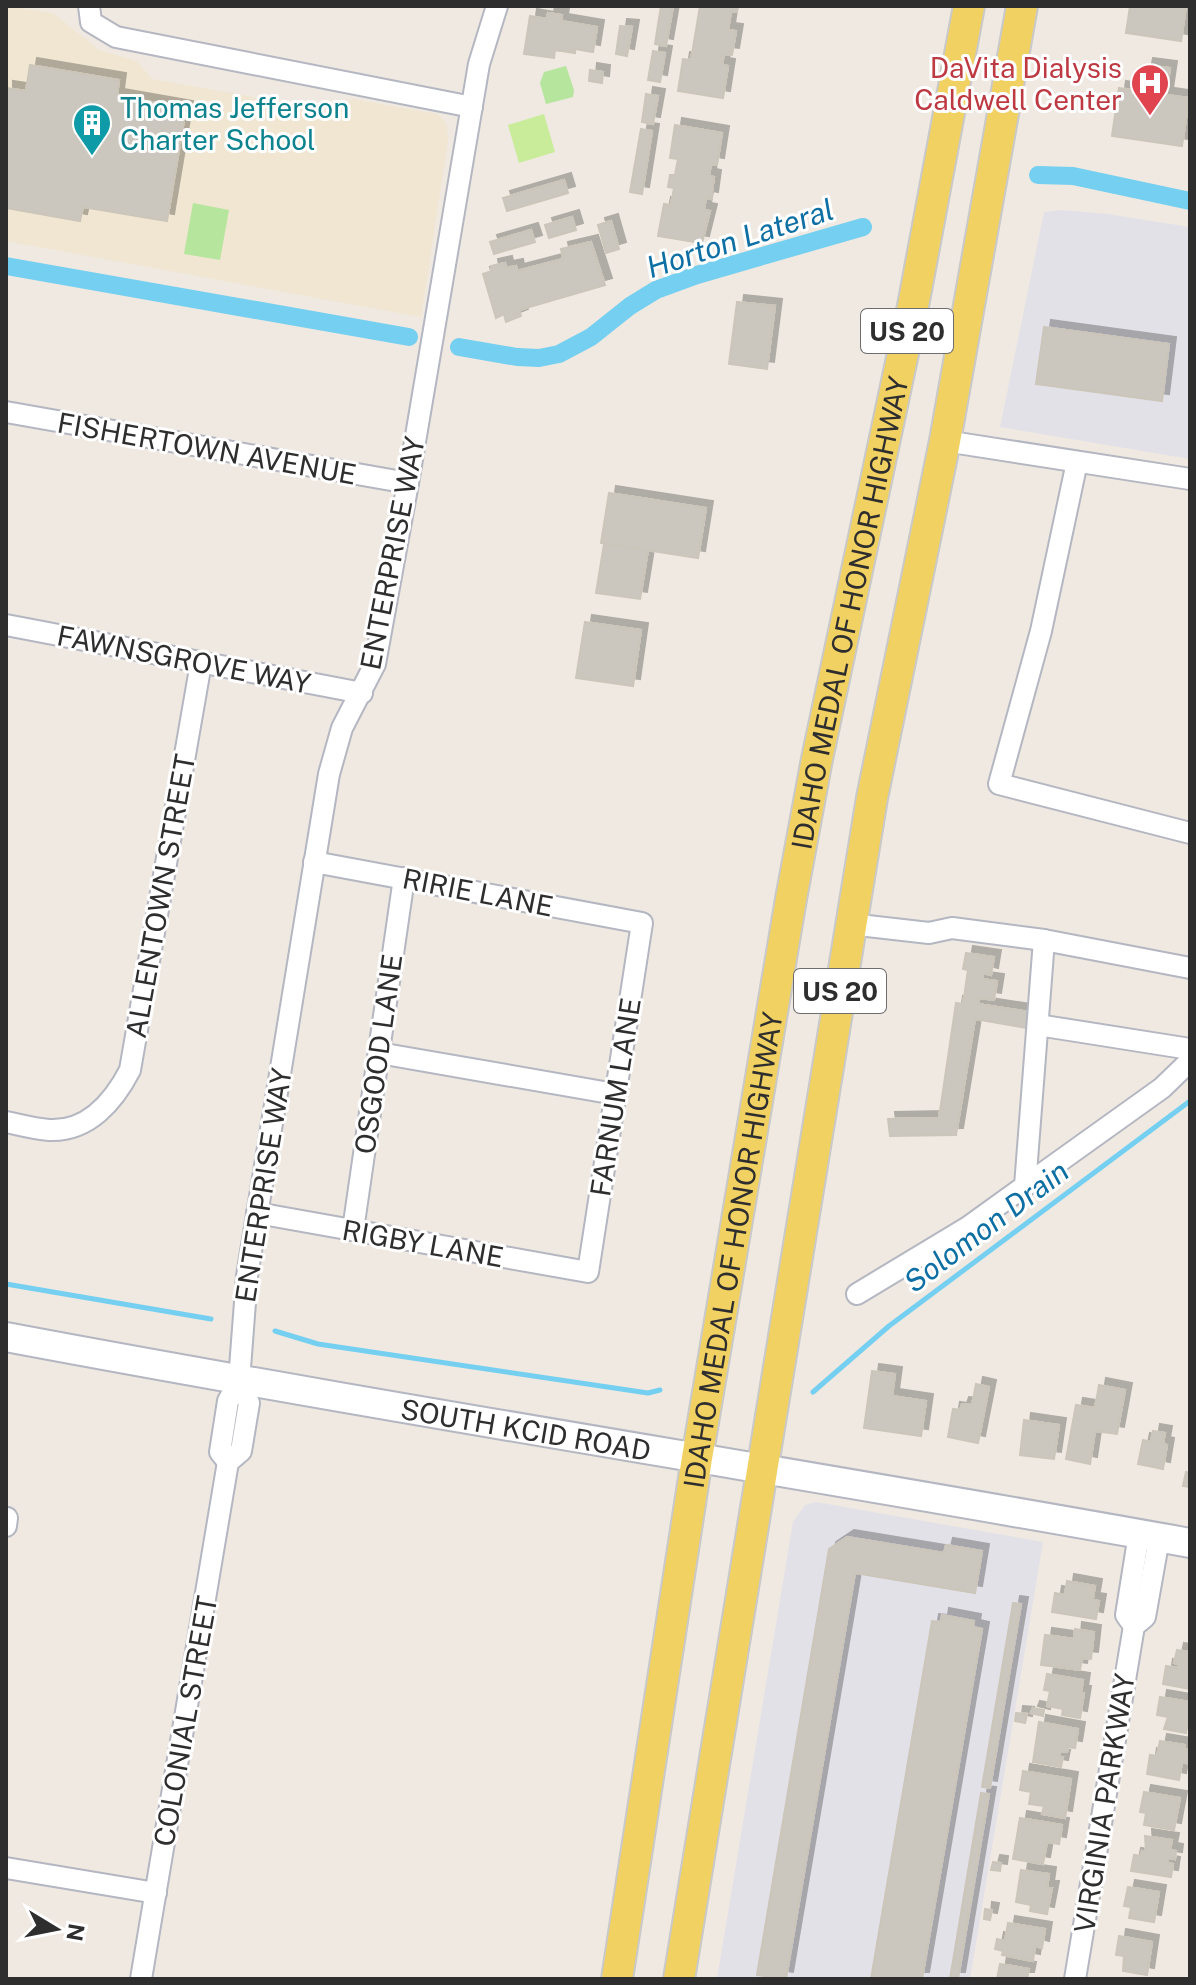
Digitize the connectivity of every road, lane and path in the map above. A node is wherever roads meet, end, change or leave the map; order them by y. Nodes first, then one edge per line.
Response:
1 (497, 6) edge
2 (969, 6) edge
3 (1022, 6) edge
4 (90, 14) edge
5 (472, 107) junction
6 (6, 412) edge
7 (945, 441) junction
8 (1077, 462) junction
9 (1190, 479) edge
10 (408, 483) junction
11 (6, 625) edge
12 (201, 663) junction
13 (362, 693) junction
14 (1190, 833) edge
15 (314, 862) junction
16 (404, 878) junction
17 (642, 923) joint
18 (850, 924) junction
19 (1044, 940) junction
20 (1190, 968) edge
21 (1038, 1025) junction
22 (1190, 1049) edge
23 (379, 1053) junction
24 (1190, 1061) edge
25 (615, 1094) junction
26 (6, 1122) edge
27 (1025, 1186) junction
28 (257, 1213) junction
29 (353, 1230) junction
30 (588, 1272) joint
31 (857, 1294) dead end
32 (6, 1337) edge
33 (239, 1381) junction
34 (697, 1458) junction
35 (764, 1468) junction
36 (1149, 1536) junction
37 (1190, 1543) edge
38 (6, 1868) edge
39 (156, 1893) junction
40 (141, 1979) edge
41 (617, 1979) edge
42 (679, 1979) edge
43 (1075, 1979) edge

1 - 5 street, ENTERPRISE WAY
2 - 34 main road, IDAHO MEDAL OF HONOR HIGHWAY / US 20
3 - 7 main road, IDAHO MEDAL OF HONOR HIGHWAY / US 20
4 - 5 street
5 - 10 street, ENTERPRISE WAY
6 - 10 street, FISHERTOWN AVENUE
7 - 8 street
7 - 18 main road, IDAHO MEDAL OF HONOR HIGHWAY / US 20
8 - 9 street
8 - 14 street
10 - 13 street, ENTERPRISE WAY
11 - 12 street, FAWNSGROVE WAY
12 - 13 street, FAWNSGROVE WAY
12 - 26 street, ALLENTOWN STREET
13 - 15 street, ENTERPRISE WAY
15 - 16 street, RIRIE LANE
15 - 28 street, ENTERPRISE WAY
16 - 17 street, RIRIE LANE
16 - 23 street, OSGOOD LANE
17 - 25 street, FARNUM LANE
18 - 19 street
18 - 35 main road, IDAHO MEDAL OF HONOR HIGHWAY / US 20
19 - 20 street
19 - 21 street
21 - 22 street
21 - 27 street
23 - 25 street
23 - 29 street, OSGOOD LANE
24 - 27 street
25 - 30 street, FARNUM LANE
27 - 31 street
28 - 29 street, RIGBY LANE
28 - 33 street, ENTERPRISE WAY
29 - 30 street, RIGBY LANE
32 - 33 street, SOUTH KCID ROAD
33 - 34 street, SOUTH KCID ROAD
33 - 39 street, COLONIAL STREET
34 - 35 street, SOUTH KCID ROAD
34 - 41 main road, IDAHO MEDAL OF HONOR HIGHWAY
35 - 36 street, SOUTH KCID ROAD
35 - 42 main road, IDAHO MEDAL OF HONOR HIGHWAY / US 20
36 - 37 street, SOUTH KCID ROAD
36 - 43 street, VIRGINIA PARKWAY
38 - 39 street
39 - 40 street, COLONIAL STREET

